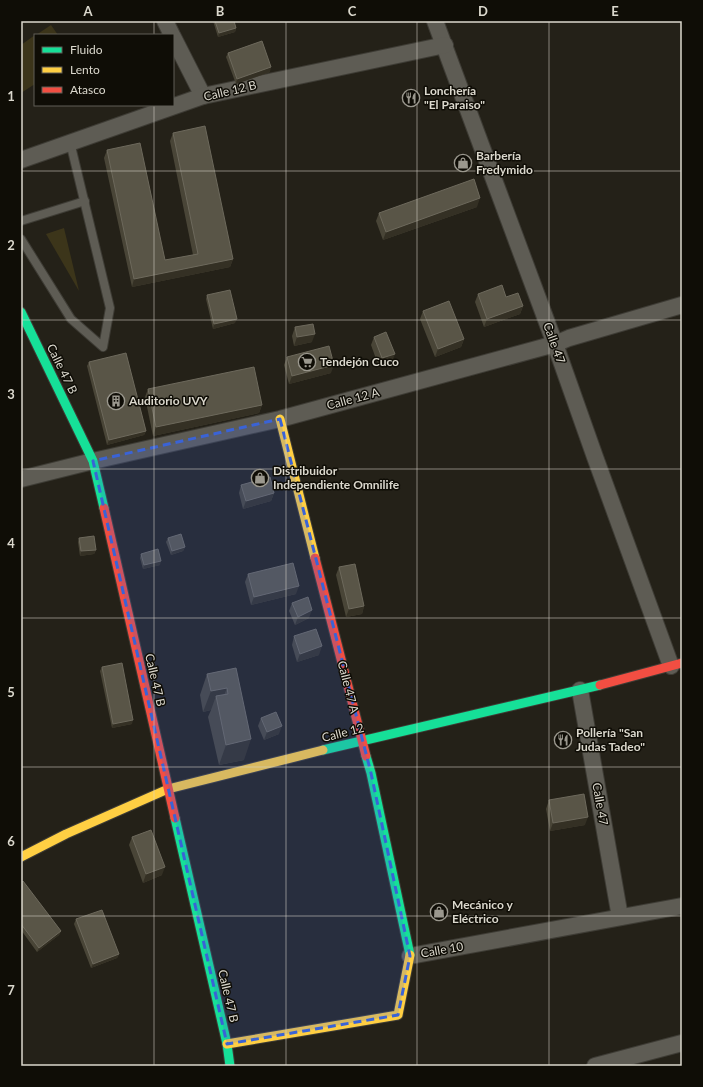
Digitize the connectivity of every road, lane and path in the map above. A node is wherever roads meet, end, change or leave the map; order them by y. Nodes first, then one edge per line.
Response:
1 (165, 21) edge
2 (435, 21) edge
3 (171, 34) edge
4 (174, 40) edge
5 (445, 45) junction
6 (203, 96) junction
7 (70, 142) junction
8 (21, 160) edge
9 (85, 202) junction
10 (21, 221) edge
11 (21, 239) edge
12 (682, 305) edge
13 (21, 312) edge
14 (555, 344) junction
15 (280, 419) junction
16 (92, 461) junction
17 (21, 479) edge
18 (677, 664) edge
19 (580, 690) junction
20 (361, 740) junction
21 (168, 789) junction
22 (21, 857) edge
23 (682, 906) edge
24 (620, 918) junction
25 (410, 956) junction
26 (682, 1043) edge
27 (227, 1044) junction
28 (230, 1066) edge
29 (595, 1066) edge

1 - 3 street
2 - 5 street, Calle 47
4 - 6 street
5 - 6 street, Calle 12 B
5 - 14 street, Calle 47
6 - 7 street, Calle 12 B
7 - 8 street, Calle 12 B
7 - 9 lane
9 - 10 lane
9 - 11 lane
12 - 14 street, Calle 12 A
13 - 16 street, Calle 47 B
14 - 15 street, Calle 12 A
14 - 18 street, Calle 47
15 - 16 street, Calle 12 A
15 - 20 street, Calle 47 A
16 - 17 street, Calle 12 A
16 - 21 street, Calle 47 B
18 - 19 street, Calle 12
19 - 20 street, Calle 12
19 - 24 street, Calle 47
20 - 21 street, Calle 12
20 - 25 street, Calle 47 A
21 - 22 street, Calle 12
21 - 27 street, Calle 47 B
23 - 24 street, Calle 10
24 - 25 street, Calle 10
25 - 27 street, Calle 10
26 - 29 street
27 - 28 street, Calle 47 B

